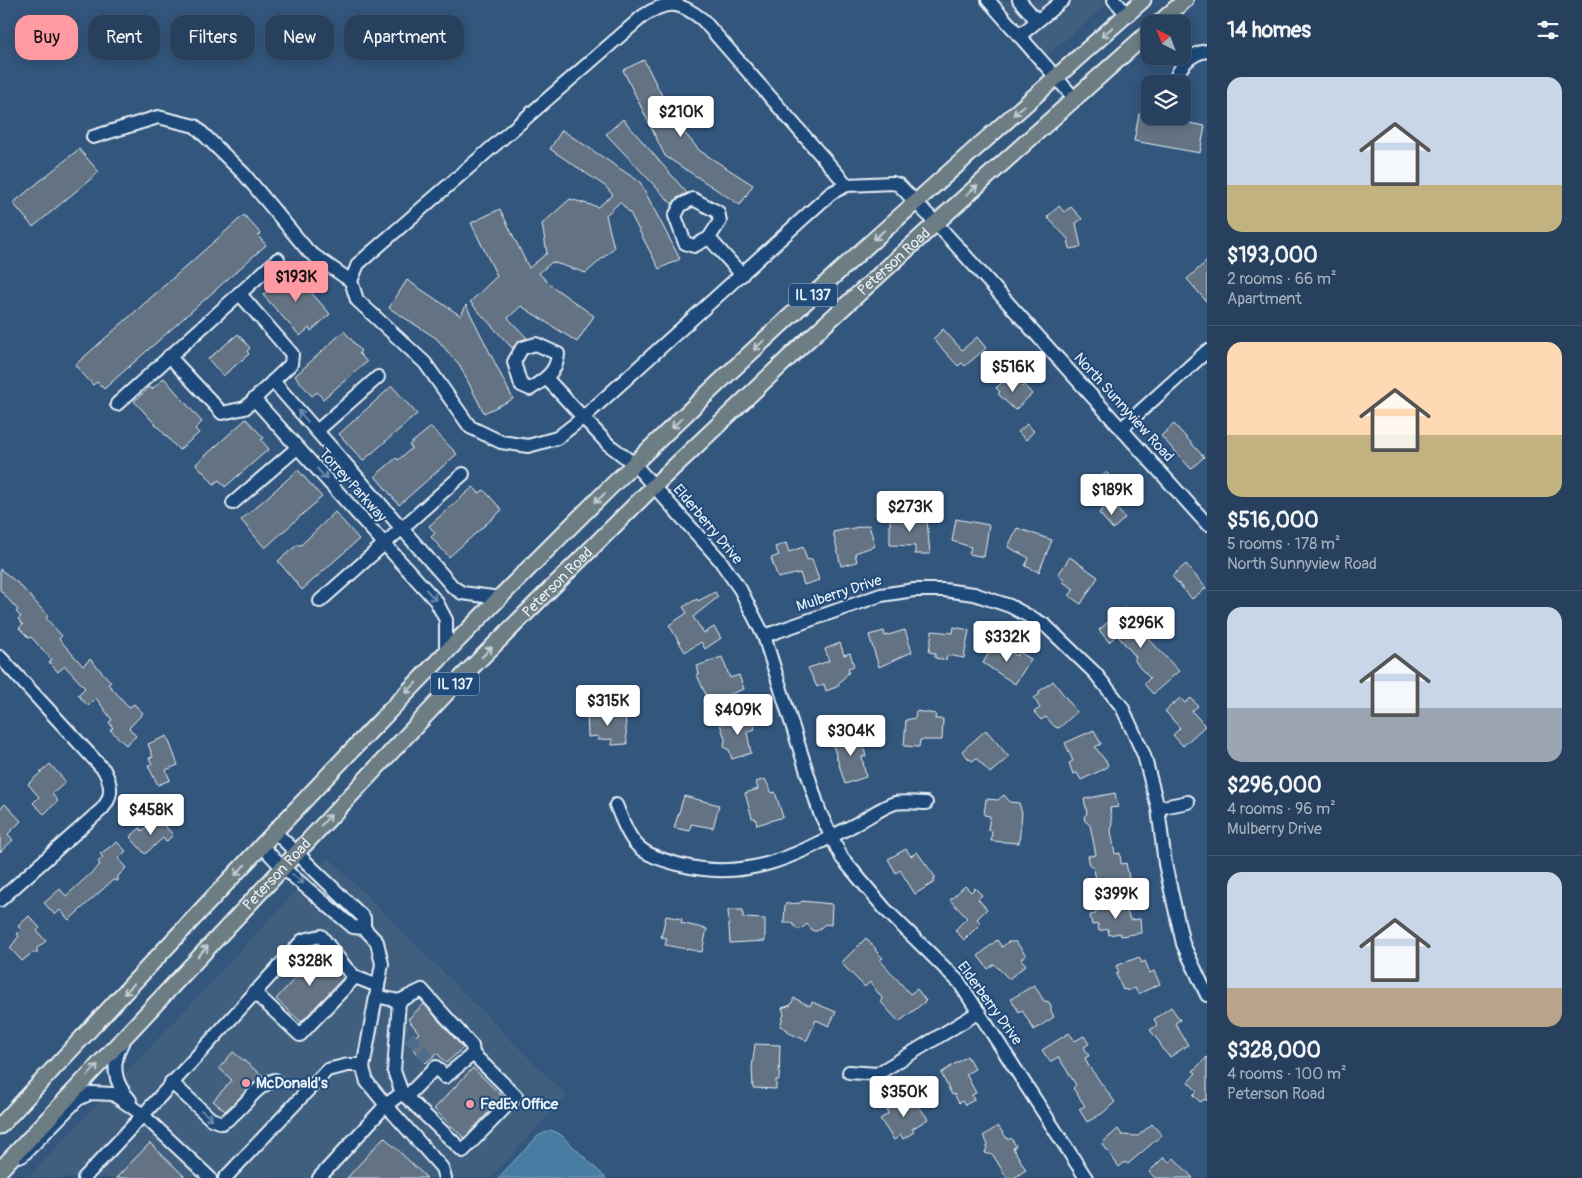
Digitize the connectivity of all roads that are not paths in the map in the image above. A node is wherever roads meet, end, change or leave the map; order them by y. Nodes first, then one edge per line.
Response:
1 (988, 0) edge
2 (1019, 0) edge
3 (1063, 0) edge
4 (1114, 0) edge
5 (1143, 0) edge
6 (1185, 0) edge
7 (1127, 14) junction
8 (1168, 15) edge
9 (1037, 21) junction
10 (1019, 36) junction
11 (1141, 39) edge
12 (1207, 51) edge
13 (1176, 75) edge
14 (1056, 77) junction
15 (1075, 99) junction
16 (93, 138) dead end
17 (847, 185) junction
18 (915, 202) junction
19 (936, 223) junction
20 (709, 238) dead end
21 (278, 259) dead end
22 (742, 275) junction
23 (350, 281) junction
24 (239, 293) junction
25 (1207, 351) edge
26 (169, 356) junction
27 (378, 377) dead end
28 (547, 379) dead end
29 (273, 381) junction
30 (254, 399) junction
31 (117, 404) dead end
32 (584, 417) junction
33 (1122, 428) junction
34 (317, 431) junction
35 (297, 448) junction
36 (634, 464) junction
37 (463, 474) dead end
38 (654, 486) junction
39 (233, 503) dead end
40 (1207, 524) edge
41 (402, 528) junction
42 (385, 544) junction
43 (500, 598) junction
44 (320, 601) dead end
45 (764, 636) junction
46 (446, 653) junction
47 (0, 657) edge
48 (1188, 802) dead end
49 (926, 803) dead end
50 (616, 805) dead end
51 (1158, 808) junction
52 (275, 832) junction
53 (832, 836) junction
54 (262, 846) junction
55 (297, 851) junction
56 (282, 867) junction
57 (0, 900) edge
58 (364, 928) junction
59 (355, 976) junction
60 (377, 991) junction
61 (254, 992) junction
62 (1207, 995) edge
63 (399, 1001) junction
64 (979, 1012) junction
65 (128, 1032) junction
66 (473, 1054) junction
67 (364, 1065) junction
68 (849, 1072) dead end
69 (275, 1080) dead end
70 (171, 1082) junction
71 (404, 1095) junction
72 (386, 1105) junction
73 (143, 1115) junction
74 (0, 1126) edge
75 (0, 1170) edge
76 (0, 1176) edge
77 (84, 1178) edge
78 (210, 1178) edge
79 (225, 1178) edge
80 (319, 1178) edge
81 (445, 1178) edge
82 (1086, 1178) edge

1 - 10 street
2 - 9 street
3 - 9 street
4 - 7 street
5 - 7 main road, Peterson Road / IL 137
6 - 8 main road
7 -> 14 main road, Peterson Road / IL 137
9 - 10 street
10 - 14 street
11 - 15 main road, Peterson Road / IL 137
12 - 13 street
14 - 15 street
14 -> 18 main road, Peterson Road / IL 137
19 -> 15 main road, Peterson Road / IL 137
16 - 23 street
17 - 18 street, North Sunnyview Road
17 - 22 street
17 - 23 street
18 - 19 street, North Sunnyview Road
18 -> 36 main road, Peterson Road / IL 137
19 - 33 street, North Sunnyview Road
19 - 38 main road, Peterson Road / IL 137
20 - 22 street
21 - 24 street
22 - 32 street
23 - 32 street
24 - 26 street
24 - 29 street
25 - 33 street
26 - 30 street
26 - 31 street
27 - 34 street, Torrey Parkway
28 - 32 street, Elderberry Drive
29 - 30 street
34 -> 29 street, Torrey Parkway
30 - 35 street, Torrey Parkway
32 - 36 street, Elderberry Drive
33 - 40 street, North Sunnyview Road
34 - 41 street, Torrey Parkway
35 - 39 street, Torrey Parkway
35 -> 42 street, Torrey Parkway
36 - 38 street, Elderberry Drive
36 -> 43 main road, Peterson Road / IL 137
37 - 41 street, Torrey Parkway
38 - 45 street, Elderberry Drive
55 -> 38 main road, Peterson Road / IL 137
41 - 42 street, Torrey Parkway
41 - 43 street, Torrey Parkway
42 - 44 street
42 -> 46 street, Torrey Parkway
43 - 46 main road, Peterson Road / IL 137
45 - 51 street, Mulberry Drive
45 - 53 street
46 -> 52 main road, Peterson Road / IL 137
47 - 57 street
48 - 51 street
49 - 53 street
50 - 53 street
51 - 62 street, Mulberry Drive
52 - 54 main road, Peterson Road / IL 137
52 - 55 street
53 - 64 street, Elderberry Drive
54 - 56 street
54 -> 74 main road, Peterson Road / IL 137
55 - 56 main road, Peterson Road / IL 137
55 - 58 street
56 -> 58 street
65 -> 56 main road, Peterson Road / IL 137
58 - 60 street
59 - 60 street
59 - 61 street
59 - 61 street
60 - 63 street
60 - 67 street
61 - 70 street
63 - 66 street
63 - 71 street
64 - 68 street
64 - 82 street, Elderberry Drive
65 - 73 street
75 -> 65 main road, Peterson Road / IL 137
66 - 71 street
66 - 71 street
67 - 72 street
67 - 79 street
70 -> 69 street
70 - 73 street
71 - 72 street
72 - 80 street
72 - 81 street
73 - 76 street
73 - 77 street
73 - 78 street

